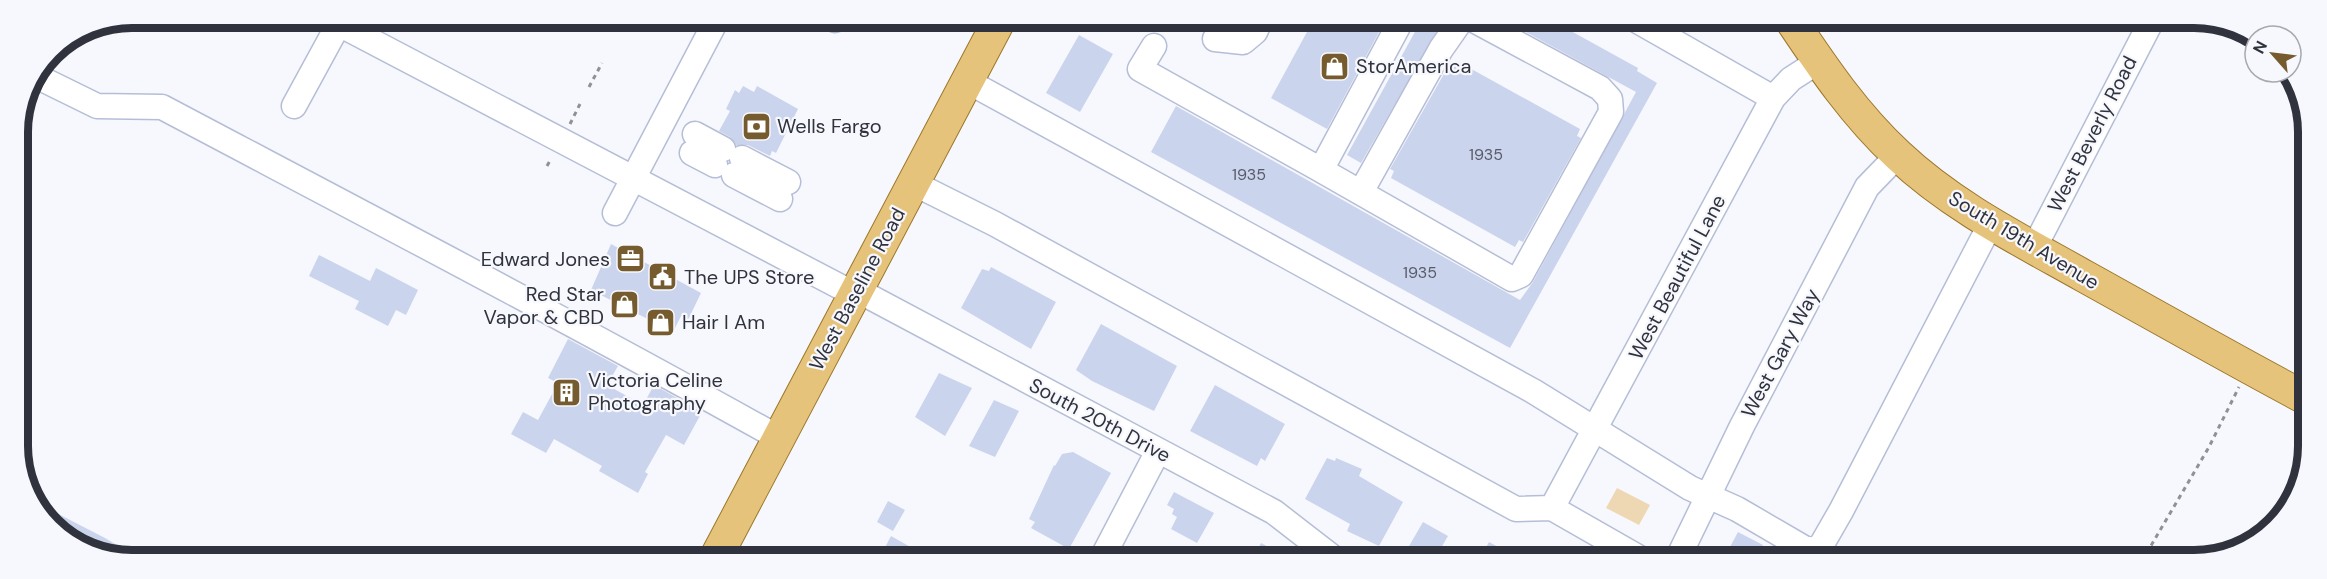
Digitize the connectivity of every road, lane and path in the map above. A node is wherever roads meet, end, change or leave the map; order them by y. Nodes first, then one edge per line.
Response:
1 (336, 28) edge
2 (353, 28) edge
3 (712, 28) edge
4 (994, 28) edge
5 (1237, 28) edge
6 (1256, 28) edge
7 (1397, 28) edge
8 (1456, 28) edge
9 (1487, 28) edge
10 (1650, 28) edge
11 (1796, 28) edge
12 (2148, 28) edge
13 (1154, 46) dead end
14 (1819, 61) junction
15 (602, 63) dead end
16 (43, 80) edge
17 (967, 81) junction
18 (589, 87) dead end
19 (1773, 98) junction
20 (580, 104) dead end
21 (294, 106) dead end
22 (568, 128) dead end
23 (693, 143) dead end
24 (1898, 155) junction
25 (1322, 170) junction
26 (633, 178) junction
27 (913, 183) junction
28 (784, 191) dead end
29 (1361, 192) junction
30 (615, 213) dead end
31 (1991, 223) junction
32 (2034, 248) junction
33 (856, 292) junction
34 (2248, 367) junction
35 (2298, 394) edge
36 (1596, 428) junction
37 (779, 438) junction
38 (1158, 451) junction
39 (1709, 496) junction
40 (1552, 508) junction
41 (720, 550) edge
42 (1106, 550) edge
43 (1323, 550) edge
44 (1626, 550) edge
45 (1682, 550) edge
46 (2148, 550) edge

1 - 21 street
2 - 26 street, South 20th Drive
3 - 26 street
4 - 17 main road, West Baseline Road
5 - 6 street
7 - 25 street
8 - 29 street
9 - 29 street
10 - 19 street
11 - 14 main road, South 19th Avenue
12 - 32 street, West Beverly Road
13 - 25 street
14 - 19 street, West Beautiful Lane
14 - 24 main road, South 19th Avenue
15 - 18 path
16 - 37 street
17 - 27 main road, West Baseline Road
17 - 36 street
19 - 36 street, West Beautiful Lane
20 - 22 path
23 - 28 street
24 - 31 main road, South 19th Avenue
24 - 39 street, West Gary Way
25 - 29 street
26 - 30 street
26 - 33 street, South 20th Drive
27 - 33 main road, West Baseline Road
27 - 40 street
31 - 32 main road, South 19th Avenue
31 - 39 street
32 - 34 main road, South 19th Avenue
33 - 37 main road, West Baseline Road
33 - 38 street, South 20th Drive
34 - 35 main road, South 19th Avenue
34 - 46 path
36 - 39 street
36 - 40 street, West Beautiful Lane
37 - 41 main road, West Baseline Road
38 - 42 street
38 - 43 street, South 20th Drive
39 - 45 street, West Gary Way
40 - 44 street

